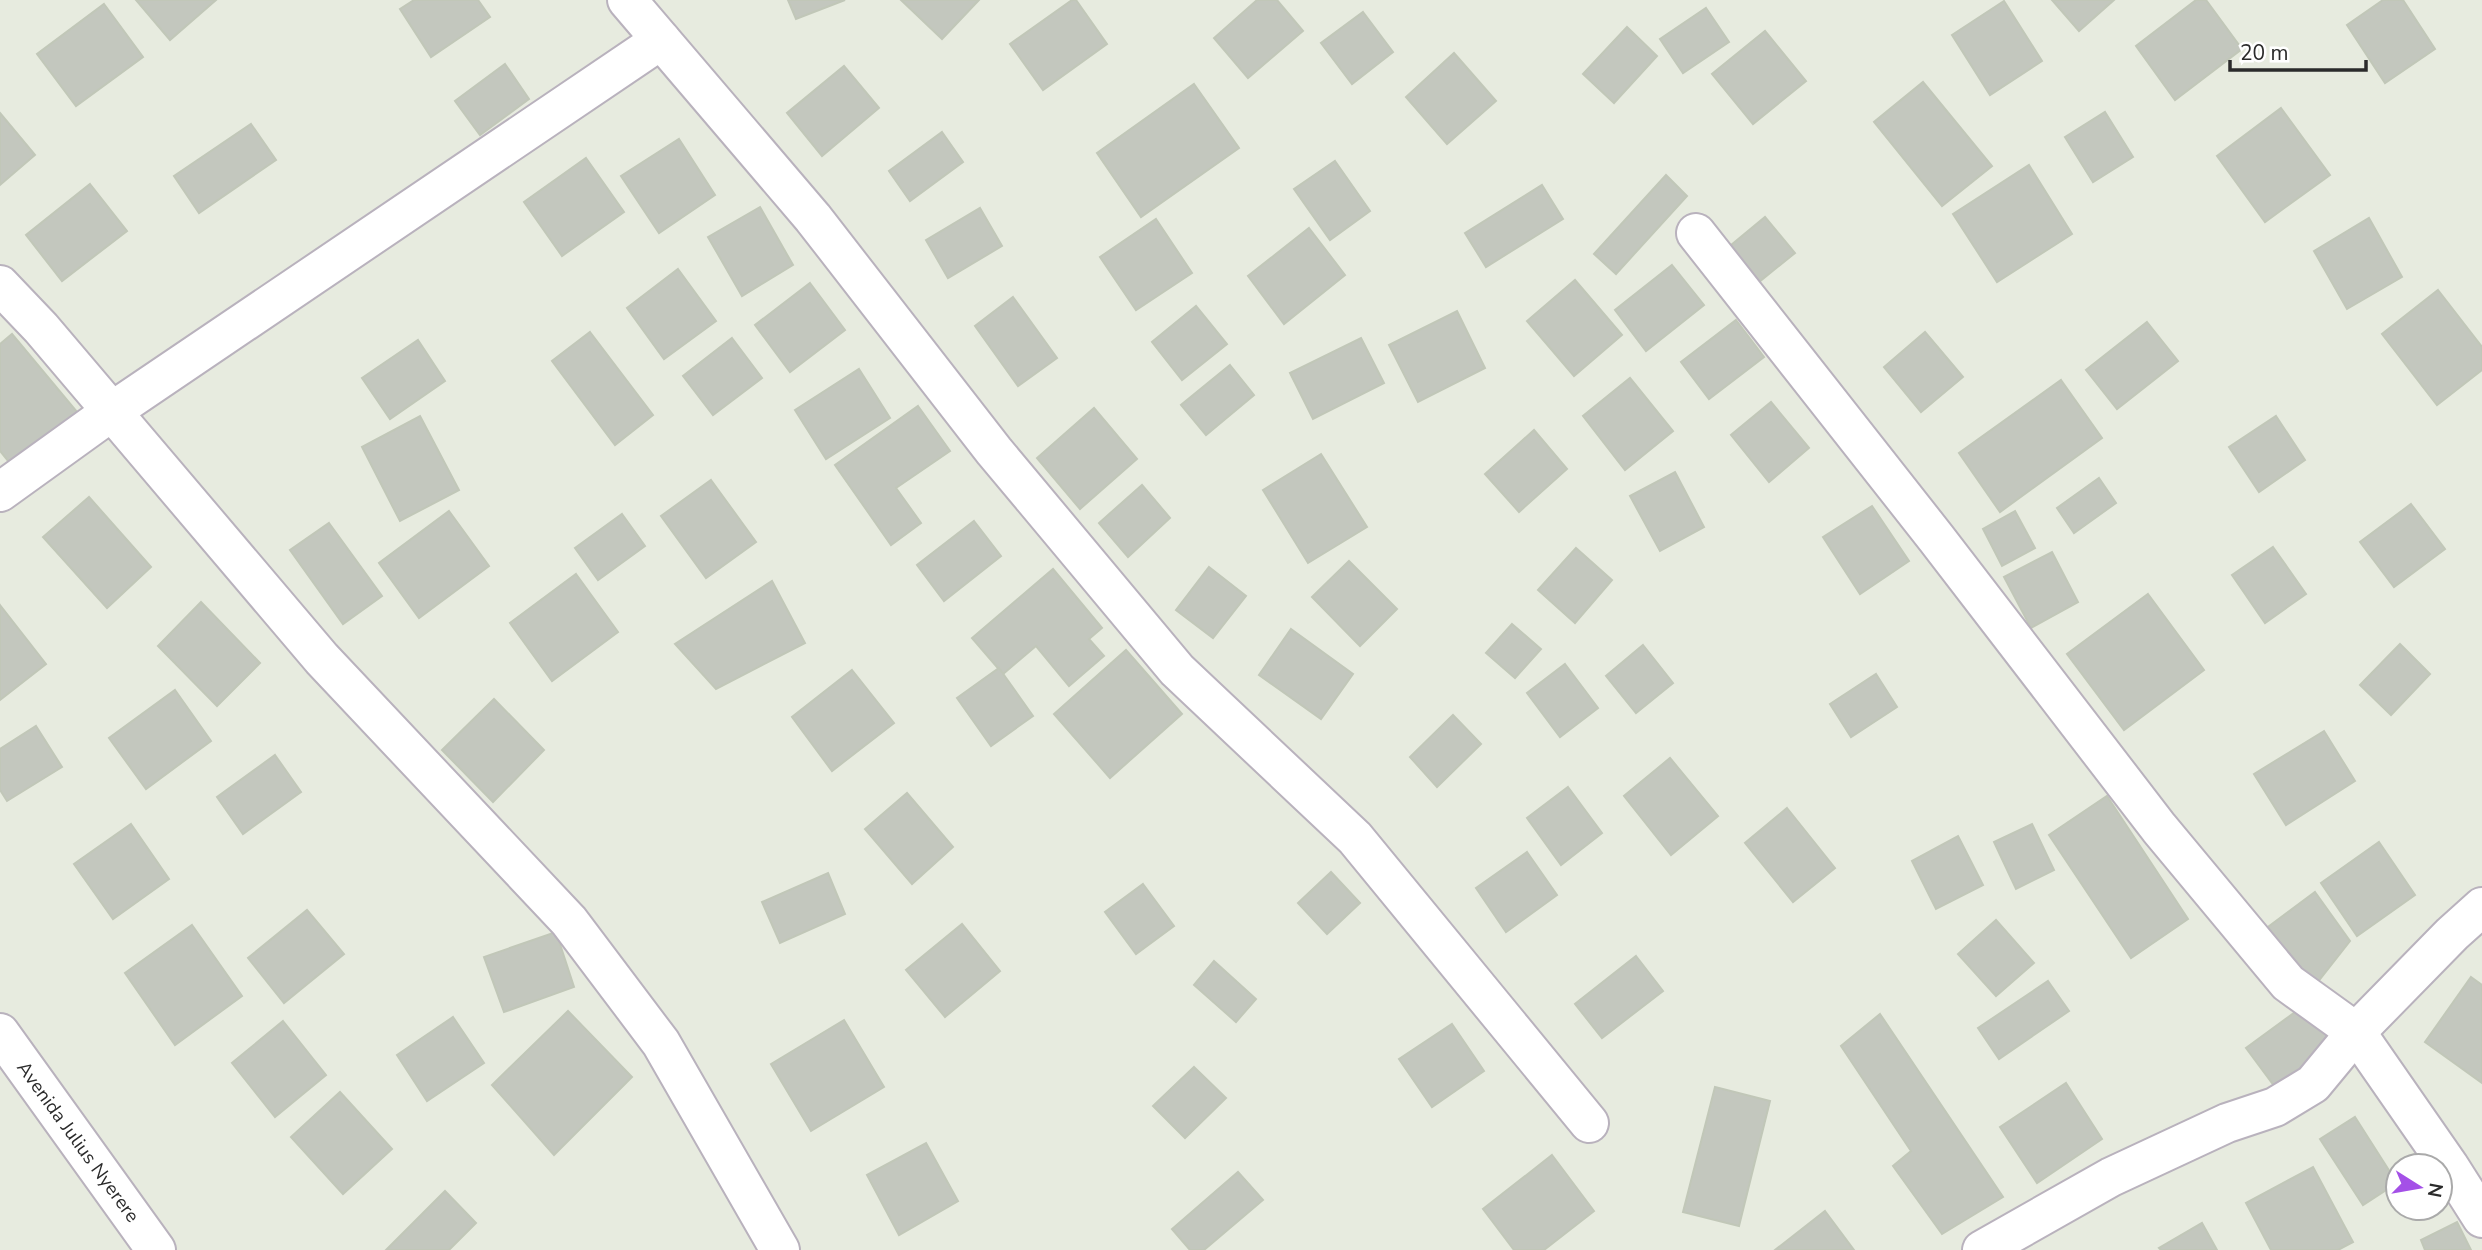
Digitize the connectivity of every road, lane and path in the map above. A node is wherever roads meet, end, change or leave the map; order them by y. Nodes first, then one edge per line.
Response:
1 (627, 0) edge
2 (661, 40) junction
3 (1696, 233) dead end
4 (0, 285) edge
5 (111, 412) junction
6 (0, 492) edge
7 (2482, 907) edge
8 (2356, 1032) junction
9 (0, 1033) edge
10 (1589, 1123) dead end
11 (2482, 1218) edge
12 (156, 1250) edge
13 (780, 1250) edge
14 (1982, 1250) edge

1 - 2 street
2 - 5 street
2 - 10 street
3 - 8 street
4 - 5 street
5 - 6 street
5 - 13 street
7 - 8 street
8 - 11 street
8 - 14 street
9 - 12 street, Avenida Julius Nyerere

